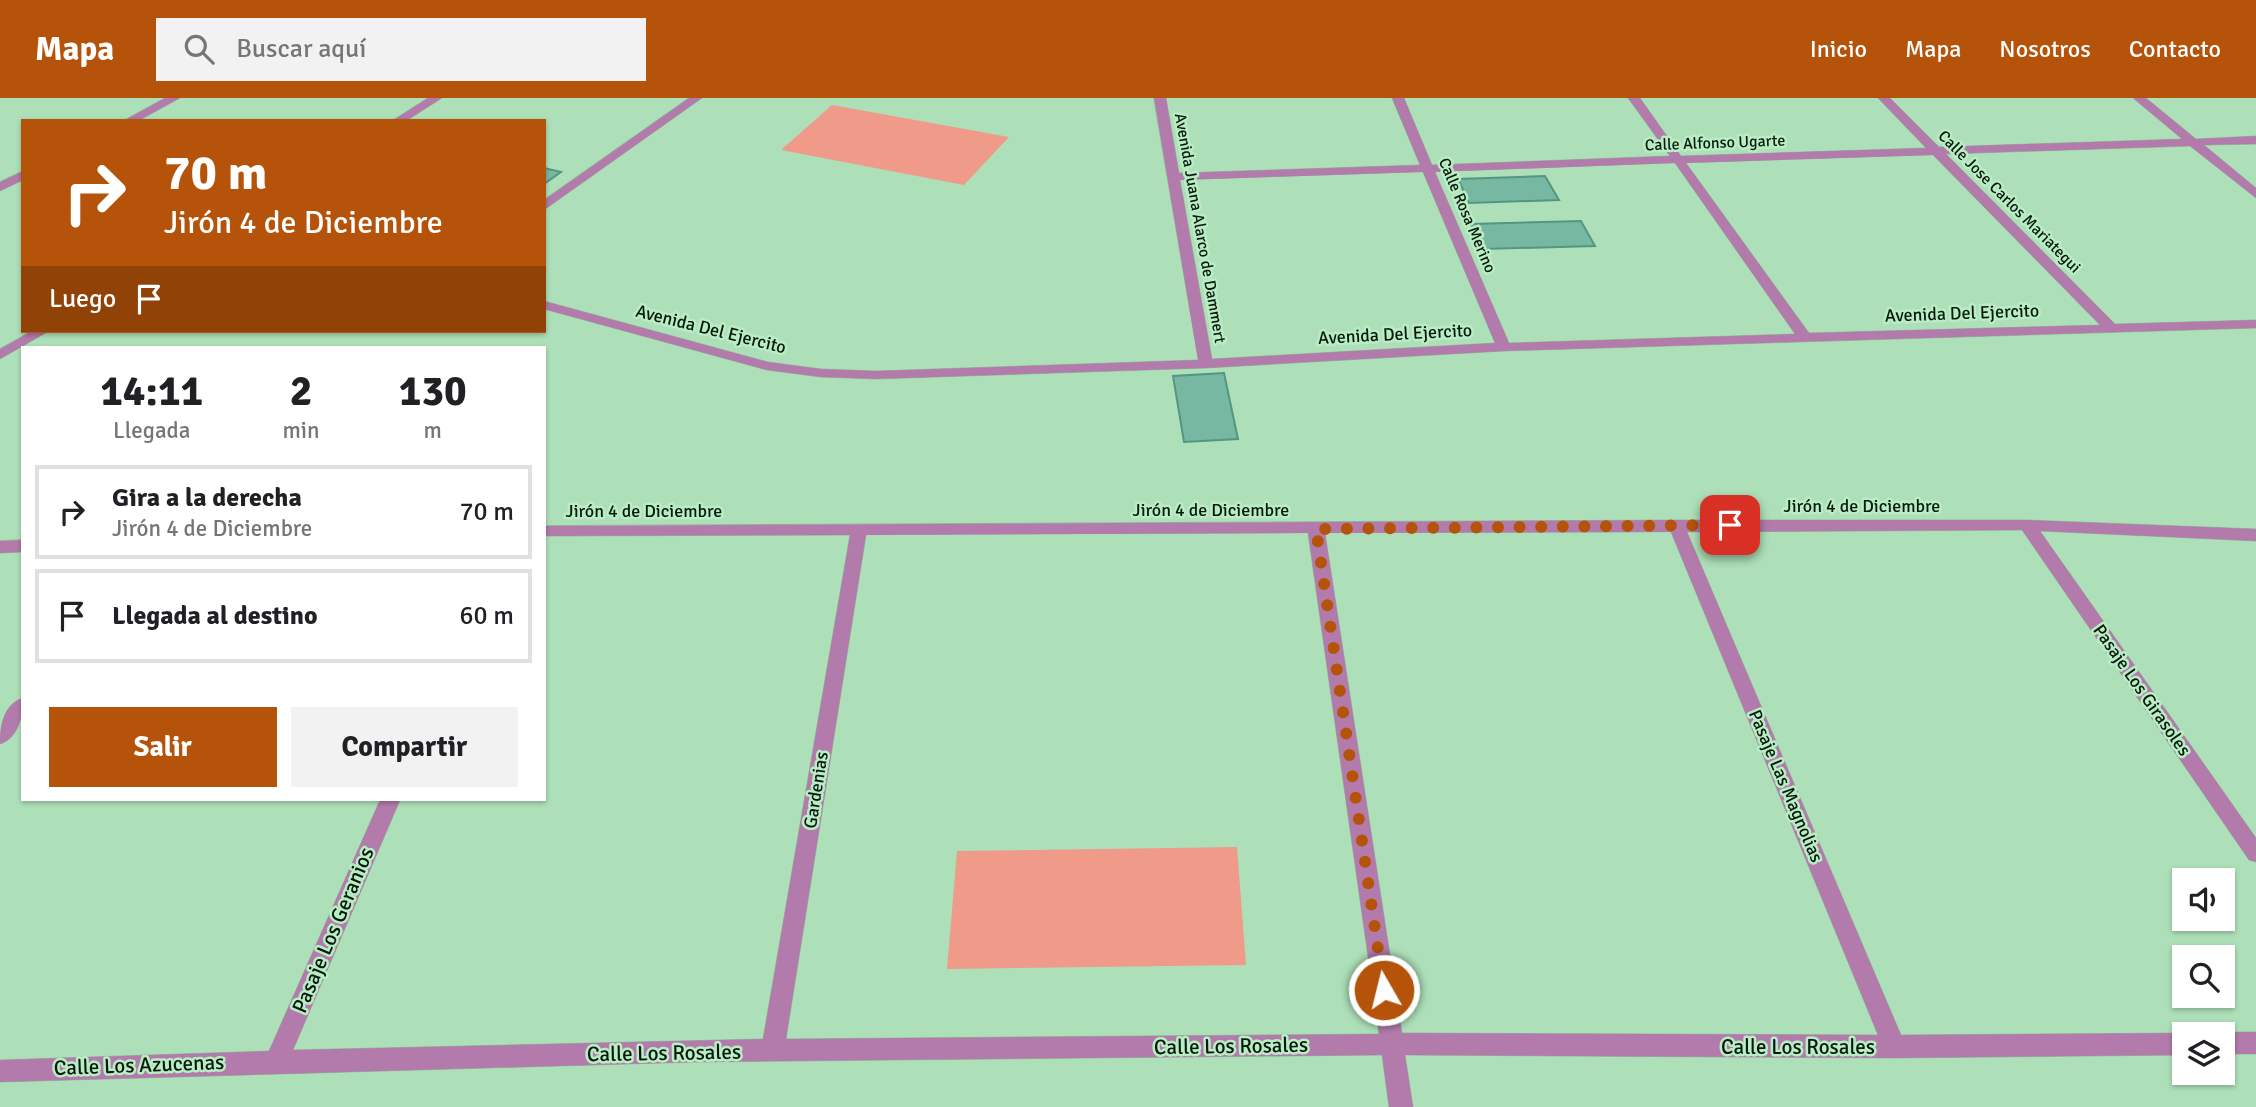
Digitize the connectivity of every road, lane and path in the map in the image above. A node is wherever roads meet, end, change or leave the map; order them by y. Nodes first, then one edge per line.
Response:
1 (174, 98) edge
2 (436, 98) edge
3 (696, 98) edge
4 (1160, 98) edge
5 (1398, 98) edge
6 (1634, 98) edge
7 (1884, 98) edge
8 (2139, 98) edge
9 (133, 119) edge
10 (401, 119) edge
11 (2256, 140) edge
12 (2192, 142) junction
13 (1936, 150) junction
14 (1675, 159) junction
15 (1430, 168) junction
16 (0, 169) edge
17 (21, 174) edge
18 (21, 176) edge
19 (1175, 177) junction
20 (0, 187) edge
21 (2256, 194) edge
22 (546, 205) edge
23 (546, 305) edge
24 (2256, 324) edge
25 (2111, 328) junction
26 (38, 333) edge
27 (1804, 337) junction
28 (1504, 347) junction
29 (0, 355) edge
30 (1206, 364) junction
31 (1676, 525) junction
32 (2027, 525) junction
33 (859, 529) junction
34 (1316, 529) junction
35 (546, 531) edge
36 (2256, 535) edge
37 (21, 546) edge
38 (0, 547) edge
39 (21, 708) edge
40 (0, 737) edge
41 (390, 801) edge
42 (2256, 854) edge
43 (2235, 1043) edge
44 (2256, 1043) edge
45 (1392, 1044) junction
46 (2172, 1044) edge
47 (1895, 1047) junction
48 (773, 1051) junction
49 (277, 1060) junction
50 (0, 1071) edge
51 (1401, 1107) edge

1 - 9 street
2 - 10 street
3 - 22 street
4 - 19 street, Avenida Juana Alarco de Dammert
5 - 15 street, Calle Rosa Merino
6 - 14 street
7 - 13 street, Calle Jose Carlos Mariategui
8 - 12 street
11 - 12 street, Calle Alfonso Ugarte
12 - 13 street, Calle Alfonso Ugarte
12 - 21 street
13 - 14 street, Calle Alfonso Ugarte
13 - 25 street, Calle Jose Carlos Mariategui
14 - 15 street, Calle Alfonso Ugarte
14 - 27 street
15 - 19 street, Calle Alfonso Ugarte
15 - 28 street, Calle Rosa Merino
16 - 17 street
18 - 20 street
19 - 30 street, Avenida Juana Alarco de Dammert
23 - 30 street, Avenida Del Ejercito
24 - 25 street, Avenida Del Ejercito
25 - 27 street, Avenida Del Ejercito
26 - 29 street
27 - 28 street, Avenida Del Ejercito
28 - 30 street, Avenida Del Ejercito
31 - 32 street, Jirón 4 de Diciembre
31 - 34 street, Jirón 4 de Diciembre
31 - 47 street, Pasaje Las Magnolias
32 - 36 street, Jirón 4 de Diciembre
32 - 42 street, Pasaje Los Girasoles
33 - 34 street, Jirón 4 de Diciembre
33 - 35 street, Jirón 4 de Diciembre
33 - 48 street, Gardenias
34 - 45 street
37 - 38 street
39 - 40 street
41 - 49 street, Pasaje Los Geranios
43 - 44 street
45 - 47 street, Calle Los Rosales
45 - 48 street, Calle Los Rosales
45 - 51 street
46 - 47 street, Calle Los Rosales
48 - 49 street, Calle Los Rosales
49 - 50 street, Calle Los Azucenas

